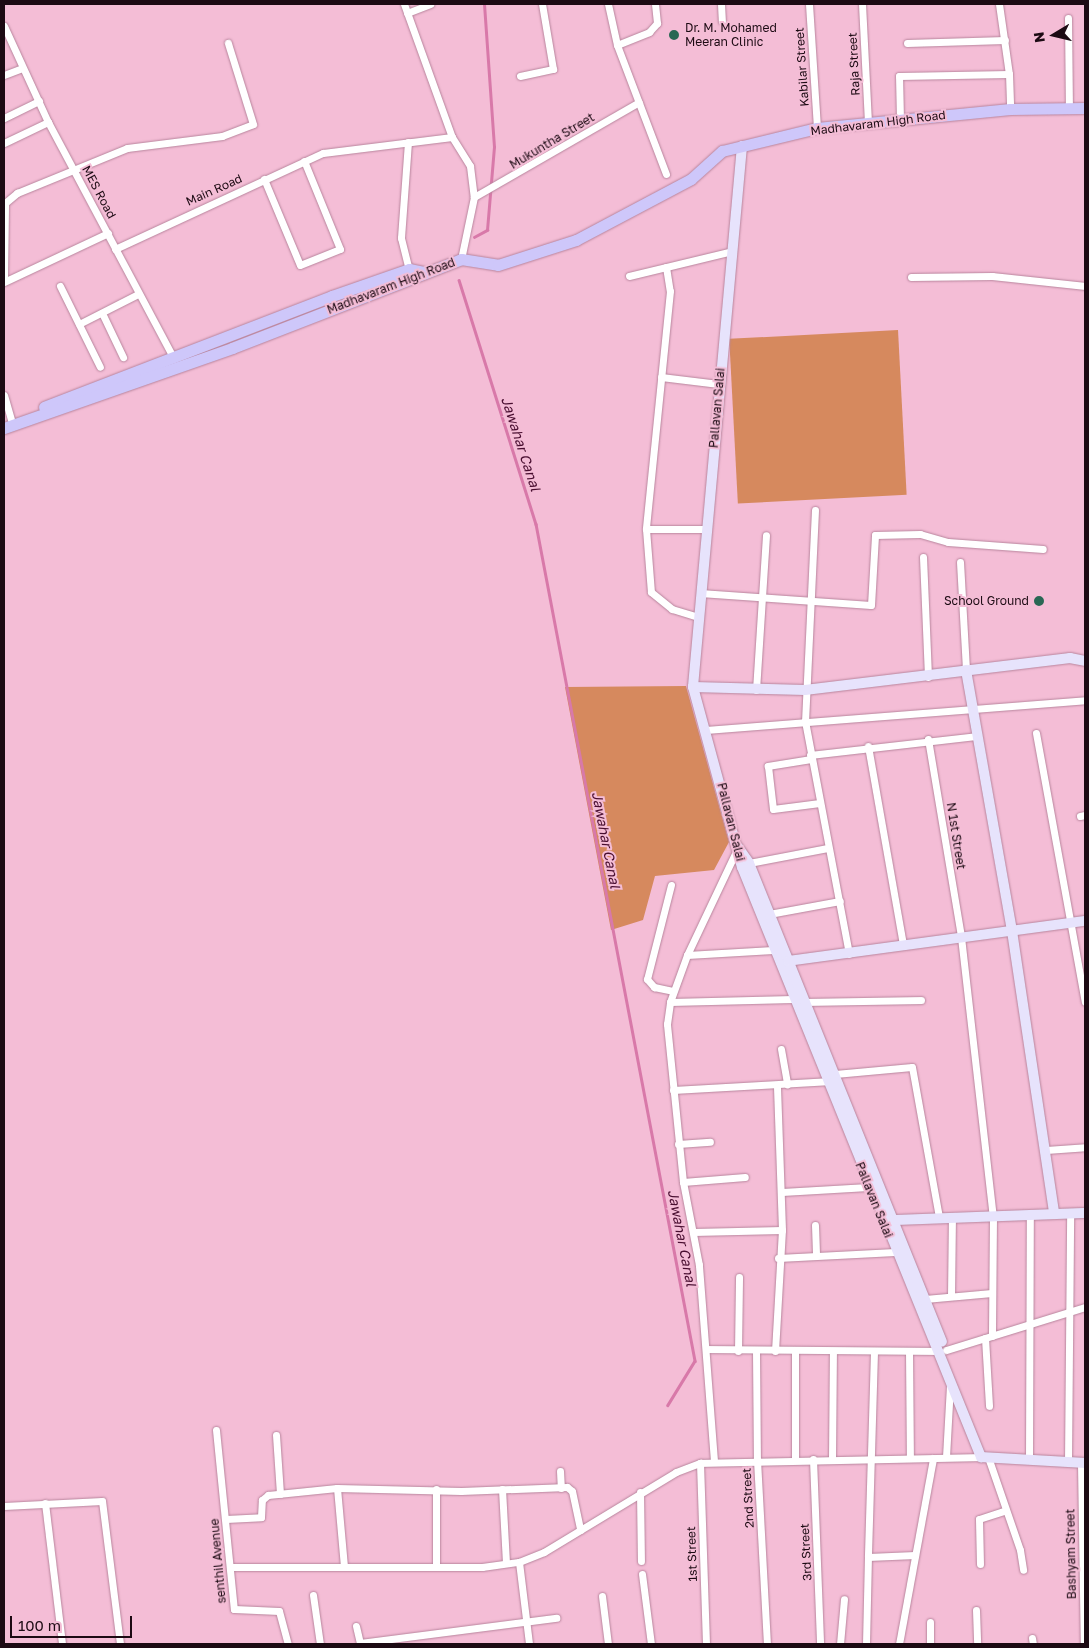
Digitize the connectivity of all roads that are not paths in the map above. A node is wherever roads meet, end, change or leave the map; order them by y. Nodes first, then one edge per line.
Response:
1 (404, 4) edge
2 (430, 4) edge
3 (542, 4) edge
4 (608, 4) edge
5 (655, 4) edge
6 (721, 4) edge
7 (809, 4) edge
8 (862, 4) edge
9 (867, 4) edge
10 (999, 4) edge
11 (407, 14) junction
12 (1068, 18) dead end
13 (722, 21) dead end
14 (4, 26) edge
15 (1005, 40) junction
16 (228, 43) dead end
17 (908, 43) dead end
18 (617, 45) junction
19 (22, 68) junction
20 (1010, 74) junction
21 (4, 75) edge
22 (520, 76) dead end
23 (39, 101) junction
24 (639, 102) junction
25 (1085, 108) edge
26 (1010, 109) junction
27 (1069, 109) junction
28 (4, 118) edge
29 (900, 119) junction
30 (48, 122) junction
31 (868, 123) junction
32 (817, 128) junction
33 (452, 137) junction
34 (408, 142) junction
35 (4, 143) edge
36 (742, 146) junction
37 (304, 161) junction
38 (74, 169) junction
39 (666, 174) dead end
40 (264, 179) junction
41 (474, 197) junction
42 (4, 203) edge
43 (108, 233) junction
44 (5, 246) edge
45 (115, 249) junction
46 (732, 251) junction
47 (461, 259) junction
48 (666, 267) junction
49 (410, 274) junction
50 (629, 276) dead end
51 (911, 277) dead end
52 (4, 278) edge
53 (4, 282) edge
54 (60, 286) dead end
55 (1085, 286) edge
56 (138, 294) junction
57 (102, 313) junction
58 (79, 324) junction
59 (123, 357) dead end
60 (175, 362) junction
61 (100, 367) dead end
62 (661, 377) junction
63 (719, 384) junction
64 (4, 395) edge
65 (8, 423) edge
66 (815, 510) dead end
67 (646, 529) junction
68 (706, 529) junction
69 (766, 535) dead end
70 (1043, 550) dead end
71 (923, 556) dead end
72 (960, 562) dead end
73 (700, 594) junction
74 (763, 599) junction
75 (810, 602) junction
76 (698, 616) junction
77 (1085, 661) edge
78 (966, 670) junction
79 (928, 677) junction
80 (693, 687) junction
81 (756, 690) junction
82 (805, 690) junction
83 (1085, 700) edge
84 (975, 707) junction
85 (805, 720) junction
86 (706, 730) junction
87 (1036, 733) dead end
88 (978, 736) junction
89 (928, 739) junction
90 (868, 746) junction
91 (810, 757) junction
92 (820, 803) junction
93 (738, 847) junction
94 (828, 848) junction
95 (749, 863) junction
96 (671, 885) dead end
97 (840, 901) junction
98 (769, 914) junction
99 (1085, 921) edge
100 (1073, 922) junction
101 (1012, 931) junction
102 (961, 938) junction
103 (903, 946) junction
104 (773, 950) junction
105 (848, 954) junction
106 (687, 955) junction
107 (788, 961) junction
108 (673, 992) junction
109 (793, 999) junction
110 (921, 1000) dead end
111 (670, 1002) junction
112 (806, 1002) junction
113 (1085, 1002) edge
114 (781, 1049) dead end
115 (831, 1077) junction
116 (786, 1084) junction
117 (777, 1085) junction
118 (673, 1090) junction
119 (710, 1142) dead end
120 (678, 1144) junction
121 (1085, 1147) edge
122 (1046, 1150) junction
123 (745, 1178) dead end
124 (683, 1182) junction
125 (868, 1187) junction
126 (782, 1192) junction
127 (1054, 1213) junction
128 (1085, 1213) edge
129 (1070, 1214) junction
130 (1030, 1215) junction
131 (939, 1217) junction
132 (952, 1217) junction
133 (993, 1217) junction
134 (894, 1220) junction
135 (815, 1225) dead end
136 (782, 1230) junction
137 (693, 1232) junction
138 (895, 1252) junction
139 (816, 1256) junction
140 (778, 1258) junction
141 (739, 1277) dead end
142 (992, 1293) junction
143 (951, 1296) junction
144 (925, 1299) junction
145 (1085, 1307) edge
146 (1070, 1312) junction
147 (1030, 1326) junction
148 (988, 1337) junction
149 (706, 1349) junction
150 (738, 1351) junction
151 (756, 1351) junction
152 (775, 1351) junction
153 (795, 1351) junction
154 (833, 1351) junction
155 (909, 1351) junction
156 (942, 1351) junction
157 (874, 1352) junction
158 (951, 1381) junction
159 (989, 1406) dead end
160 (216, 1430) dead end
161 (276, 1435) dead end
162 (946, 1457) junction
163 (984, 1457) junction
164 (868, 1458) junction
165 (910, 1458) junction
166 (933, 1458) junction
167 (795, 1459) junction
168 (813, 1459) junction
169 (832, 1459) junction
170 (757, 1460) junction
171 (1029, 1460) junction
172 (714, 1461) junction
173 (1068, 1462) junction
174 (700, 1463) junction
175 (1083, 1463) edge
176 (560, 1471) dead end
177 (337, 1488) junction
178 (561, 1488) junction
179 (436, 1489) junction
180 (502, 1489) junction
181 (640, 1492) junction
182 (280, 1494) junction
183 (45, 1504) junction
184 (4, 1506) edge
185 (1006, 1510) junction
186 (226, 1519) junction
187 (580, 1530) junction
188 (915, 1555) junction
189 (868, 1557) junction
190 (506, 1562) junction
191 (520, 1562) junction
192 (641, 1562) dead end
193 (980, 1564) dead end
194 (231, 1567) junction
195 (344, 1567) junction
196 (436, 1568) junction
197 (1023, 1570) dead end
198 (642, 1574) dead end
199 (314, 1595) dead end
200 (602, 1596) dead end
201 (844, 1599) dead end
202 (976, 1610) dead end
203 (556, 1618) dead end
204 (930, 1622) dead end
205 (528, 1624) junction
206 (356, 1626) dead end
207 (62, 1644) edge
208 (120, 1644) edge
209 (288, 1644) edge
210 (320, 1644) edge
211 (530, 1644) edge
212 (608, 1644) edge
213 (651, 1644) edge
214 (706, 1644) edge
215 (767, 1644) edge
216 (820, 1644) edge
217 (840, 1644) edge
218 (866, 1644) edge
219 (899, 1644) edge
220 (930, 1644) edge
221 (977, 1644) edge
222 (1084, 1644) edge

1 - 11 street
2 - 11 street
3 - 22 street
4 - 18 street
5 - 18 street
6 - 13 street
7 - 32 street, Kabilar Street
8 - 9 street
8 - 31 street, Raja Street
10 - 15 street
11 - 33 street
12 - 27 street
14 - 19 street, MES Road
15 - 17 street
15 - 20 street
16 - 38 street
18 - 24 street
19 - 21 street
19 - 23 street, MES Road
20 - 26 street
20 - 29 street
23 - 28 street
23 - 30 street, MES Road
24 - 39 street
24 - 41 street, Mukuntha Street
25 - 27 main road, Madhavaram High Road
26 - 27 main road, Madhavaram High Road
26 - 29 main road, Madhavaram High Road
29 - 31 main road, Madhavaram High Road
30 - 35 street
30 - 38 street, MES Road
31 - 32 main road, Madhavaram High Road
32 - 36 main road, Madhavaram High Road
33 - 34 street, Main Road
33 - 41 street
34 - 37 street, Main Road
34 - 49 street
36 - 46 street, Pallavan Salai
36 - 47 main road, Madhavaram High Road
37 - 40 street, Main Road
37 - 40 street
38 - 42 street
38 - 43 street, MES Road
40 - 45 street, Main Road
41 - 47 street
42 - 44 street
43 - 45 street, MES Road
43 - 53 street
44 - 52 street
45 - 56 street, MES Road
46 - 48 street
46 - 63 street, Pallavan Salai
47 - 49 main road, Madhavaram High Road
48 - 50 street
48 - 62 street
49 - 60 main road
51 - 55 street
54 - 58 street
56 - 57 street
56 - 60 street, MES Road
57 - 58 street
57 - 59 street
58 - 61 street
60 - 65 main road
62 - 63 street
62 - 67 street
63 - 68 street, Pallavan Salai
64 - 65 street
66 - 75 street
67 - 68 street
67 - 76 street
68 - 73 street, Pallavan Salai
69 - 74 street
70 - 75 street
71 - 79 street
72 - 78 street
73 - 74 street
73 - 76 street, Pallavan Salai
74 - 75 street
74 - 81 street
75 - 82 street
76 - 80 street, Pallavan Salai
77 - 78 street
78 - 79 street
78 - 84 street
79 - 82 street
80 - 81 street
80 - 86 street, Pallavan Salai
81 - 82 street
82 - 85 street
83 - 84 street
84 - 85 street
84 - 88 street
85 - 86 street
85 - 91 street
86 - 93 street, Pallavan Salai
87 - 100 street
88 - 89 street
88 - 101 street
89 - 90 street
89 - 102 street, N 1st Street
90 - 91 street
90 - 103 street
91 - 92 street
91 - 92 street
92 - 94 street
93 - 95 street
93 - 104 street, Pallavan Salai
93 - 106 street
94 - 95 street
94 - 97 street
95 - 98 street
96 - 108 street
97 - 98 street
97 - 105 street
98 - 107 street
99 - 100 street
100 - 101 street
100 - 113 street
101 - 102 street
101 - 122 street
102 - 103 street
102 - 133 street, N 1st Street
103 - 105 street
104 - 106 street
104 - 109 street, Pallavan Salai
105 - 107 street
106 - 108 street
107 - 112 street
108 - 111 street
109 - 111 street
109 - 115 street, Pallavan Salai
110 - 112 street
111 - 118 street
112 - 115 street
114 - 116 street
115 - 116 street
115 - 125 street, Pallavan Salai
115 - 131 street
115 - 134 street
116 - 117 street
117 - 118 street
117 - 126 street
118 - 120 street
119 - 120 street
120 - 124 street
121 - 122 street
122 - 127 street
123 - 124 street
124 - 137 street
125 - 126 street
125 - 138 street, Pallavan Salai
126 - 136 street
127 - 129 street
127 - 130 street
128 - 129 street
129 - 146 street
130 - 133 street
130 - 147 street
131 - 132 street
131 - 134 street
132 - 133 street
132 - 143 street
133 - 142 street, N 1st Street
134 - 144 street
135 - 139 street
136 - 137 street
136 - 140 street
137 - 149 street
138 - 139 street
138 - 156 street, Pallavan Salai
139 - 140 street
140 - 152 street
141 - 150 street
142 - 143 street
142 - 148 street, N 1st Street
143 - 144 street
144 - 156 street
145 - 146 street
146 - 147 street
146 - 173 street
147 - 148 street
147 - 171 street
148 - 156 street
148 - 159 street, N 1st Street
149 - 150 street
149 - 172 street
150 - 151 street
151 - 152 street
151 - 170 street, 2nd Street
152 - 153 street
153 - 154 street
153 - 167 street
154 - 157 street
154 - 169 street
155 - 156 street
155 - 157 street
155 - 165 street
156 - 158 street, Pallavan Salai
156 - 163 street
157 - 164 street
158 - 162 street
158 - 163 street, Pallavan Salai
160 - 186 street, senthil Avenue
161 - 182 street
162 - 163 street
162 - 166 street
163 - 171 street
163 - 185 street
164 - 165 street
164 - 169 street
164 - 189 street
165 - 166 street
166 - 188 street
167 - 168 street
167 - 170 street
168 - 169 street
168 - 216 street, 3rd Street
170 - 172 street
170 - 215 street, 2nd Street
171 - 173 street
172 - 174 street
173 - 175 street
174 - 181 street
174 - 214 street, 1st Street
175 - 222 street, Bashyam Street
176 - 178 street
177 - 179 street
177 - 182 street
177 - 195 street
178 - 180 street
178 - 187 street
179 - 180 street
179 - 196 street
180 - 190 street
181 - 187 street
181 - 192 street
182 - 186 street
183 - 184 street
183 - 207 street
183 - 208 street
185 - 193 street
185 - 197 street
186 - 194 street, senthil Avenue
187 - 191 street
188 - 189 street
188 - 219 street
189 - 218 street
190 - 191 street
190 - 196 street
191 - 205 street
194 - 195 street
194 - 209 street, senthil Avenue
195 - 196 street
198 - 213 street
199 - 210 street
200 - 212 street
201 - 217 street
202 - 221 street
203 - 205 street
204 - 220 street
205 - 206 street
205 - 211 street

